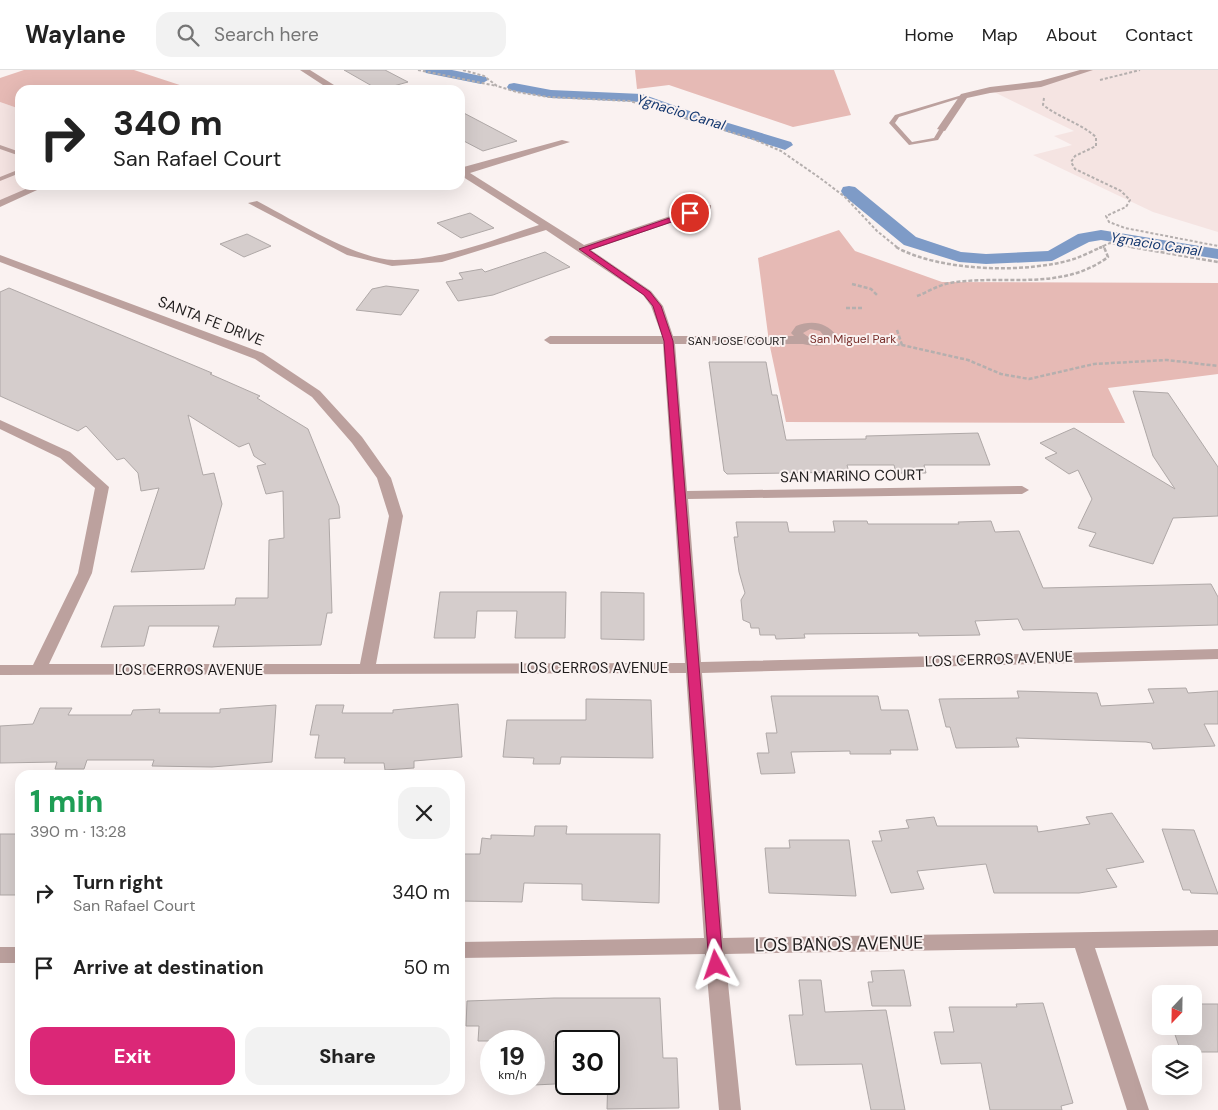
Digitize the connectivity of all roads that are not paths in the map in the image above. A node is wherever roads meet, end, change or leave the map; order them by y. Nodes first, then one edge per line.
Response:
1 (304, 70) edge
2 (1089, 70) edge
3 (330, 85) edge
4 (964, 96) junction
5 (942, 130) joint
6 (565, 142) dead end
7 (0, 147) edge
8 (15, 152) edge
9 (465, 170) edge
10 (15, 173) edge
11 (465, 174) edge
12 (0, 180) edge
13 (32, 190) edge
14 (0, 204) edge
15 (253, 204) dead end
16 (708, 207) dead end
17 (548, 226) junction
18 (583, 249) junction
19 (0, 258) edge
20 (550, 340) dead end
21 (804, 340) dead end
22 (669, 341) junction
23 (0, 424) edge
24 (1022, 490) dead end
25 (681, 495) junction
26 (1218, 654) edge
27 (693, 668) junction
28 (0, 670) edge
29 (38, 670) junction
30 (367, 670) junction
31 (1218, 938) edge
32 (1082, 940) junction
33 (714, 946) junction
34 (465, 950) edge
35 (0, 955) edge
36 (15, 955) edge
37 (730, 1110) edge
38 (1138, 1110) edge

1 - 3 street
2 - 4 street
4 - 5 street
4 - 5 lane
6 - 9 street
7 - 8 lane
10 - 12 lane
11 - 17 street
13 - 14 street
15 - 17 street
16 - 18 street
17 - 18 street
18 - 22 street
19 - 30 street, SANTA FE DRIVE
20 - 22 street, SAN JOSE COURT
21 - 22 street, SAN JOSE COURT
22 - 25 street
23 - 29 street
24 - 25 street, SAN MARINO COURT
25 - 27 street
26 - 27 street, LOS CERROS AVENUE
27 - 30 street, LOS CERROS AVENUE
27 - 33 street
28 - 29 street, LOS CERROS AVENUE
29 - 30 street, LOS CERROS AVENUE
31 - 32 street, LOS BANOS AVENUE
32 - 33 street, LOS BANOS AVENUE
32 - 38 street
33 - 34 street, LOS BANOS AVENUE
33 - 37 street
35 - 36 street

